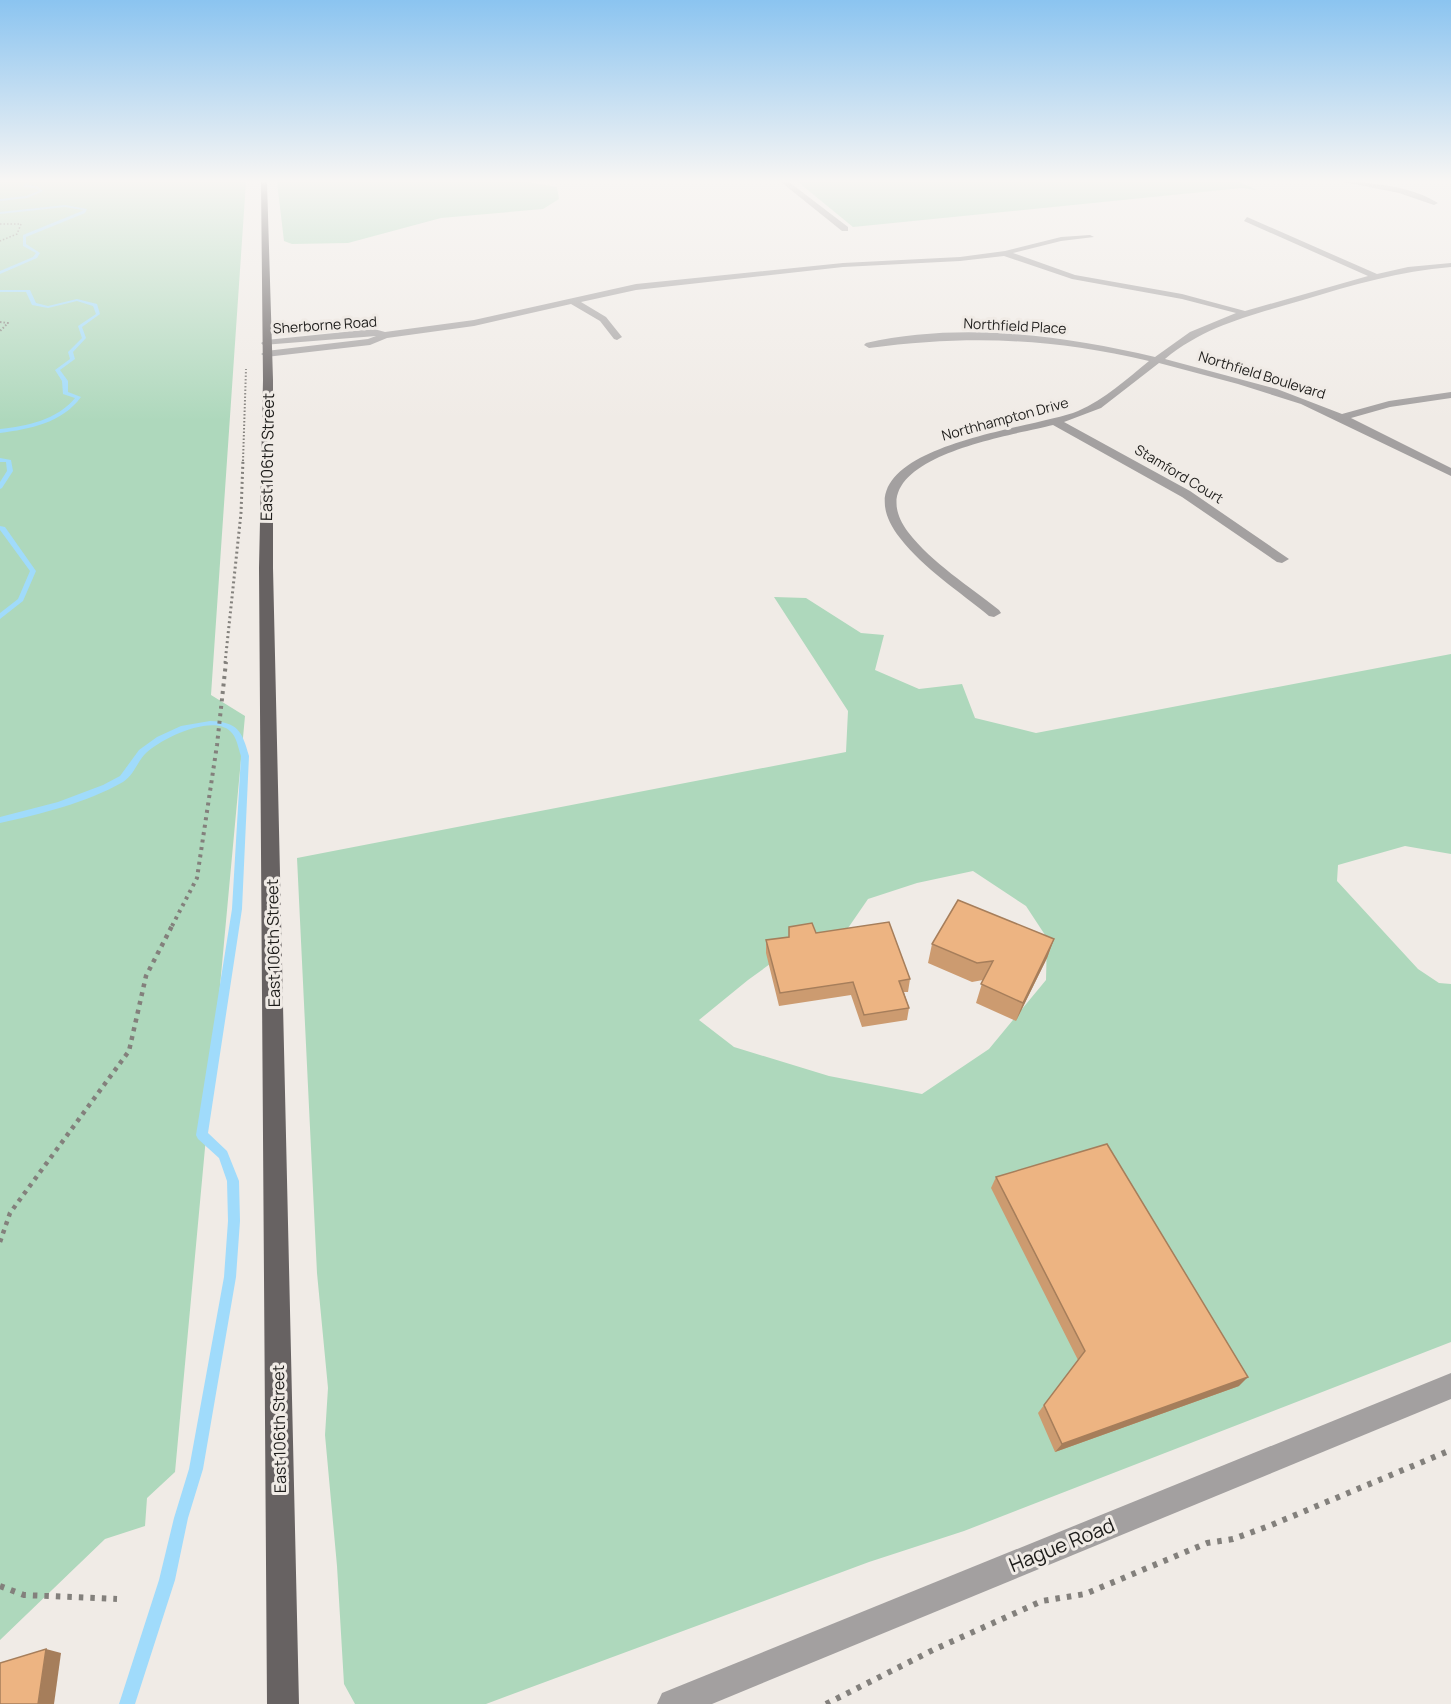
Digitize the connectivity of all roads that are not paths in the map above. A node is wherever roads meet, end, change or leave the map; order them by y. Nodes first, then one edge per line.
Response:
1 (265, 262) edge
2 (918, 262) edge
3 (1027, 262) edge
4 (1342, 262) edge
5 (1451, 266) edge
6 (1375, 276) junction
7 (571, 300) junction
8 (1246, 314) junction
9 (616, 337) dead end
10 (869, 345) dead end
11 (266, 349) junction
12 (1158, 360) junction
13 (1451, 395) edge
14 (1342, 417) junction
15 (1057, 423) junction
16 (1451, 472) edge
17 (1282, 560) dead end
18 (994, 613) dead end
19 (1451, 1386) edge
20 (283, 1704) edge
21 (673, 1704) edge

1 - 11 main road, East 106th Street
2 - 7 street, Sherborne Road
3 - 8 street
4 - 6 street
5 - 6 street, Northhampton Drive
6 - 8 street, Northhampton Drive
7 - 9 street
7 - 11 street, Sherborne Road
8 - 12 street, Northhampton Drive
10 - 12 street, Northfield Place
11 - 20 main road, East 106th Street
12 - 14 street, Northfield Boulevard
12 - 15 street, Northhampton Drive
13 - 14 street
14 - 16 street, Northfield Boulevard
15 - 17 street, Stamford Court
15 - 18 street, Northhampton Drive
19 - 21 street, Hague Road

